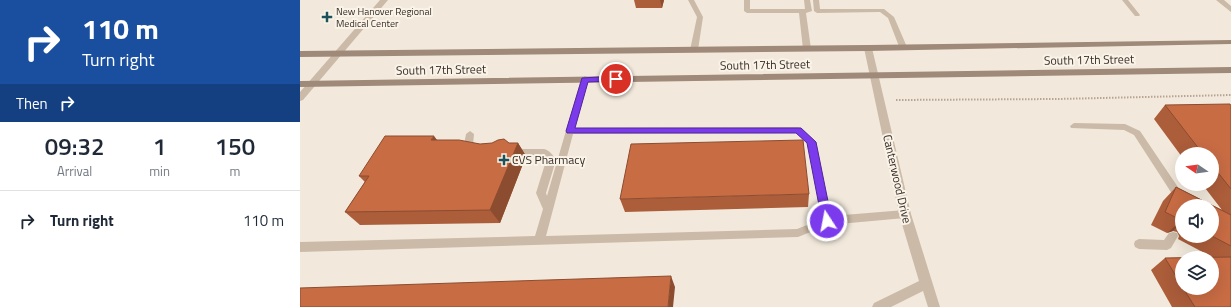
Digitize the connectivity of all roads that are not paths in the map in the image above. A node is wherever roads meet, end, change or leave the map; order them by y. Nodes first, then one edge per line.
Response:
1 (384, 0) edge
2 (691, 0) edge
3 (747, 0) edge
4 (807, 0) edge
5 (816, 0) edge
6 (1125, 0) edge
7 (1220, 0) edge
8 (1231, 10) edge
9 (802, 11) junction
10 (1137, 15) dead end
11 (1231, 42) edge
12 (868, 48) junction
13 (903, 48) junction
14 (806, 49) junction
15 (694, 50) junction
16 (300, 54) edge
17 (337, 54) junction
18 (1231, 70) edge
19 (874, 75) junction
20 (585, 80) junction
21 (300, 84) edge
22 (312, 84) junction
23 (300, 98) edge
24 (1074, 126) dead end
25 (570, 131) junction
26 (470, 134) dead end
27 (482, 152) edge
28 (517, 152) edge
29 (1181, 199) edge
30 (548, 209) junction
31 (905, 214) junction
32 (827, 221) junction
33 (1173, 236) dead end
34 (539, 241) junction
35 (1139, 244) dead end
36 (300, 247) edge
37 (926, 284) junction
38 (878, 307) edge
39 (934, 307) edge

1 - 17 street
2 - 15 lane
3 - 9 lane
4 - 9 lane
5 - 13 lane
6 - 10 lane
7 - 8 street
9 - 14 lane
11 - 13 main road, South 17th Street
12 - 13 main road, South 17th Street
12 - 14 main road, South 17th Street
12 - 19 street, Canterwood Drive
14 - 15 main road, South 17th Street
15 - 17 main road, South 17th Street
16 - 17 main road, South 17th Street
17 - 22 street
18 - 19 main road, South 17th Street
19 - 20 main road, South 17th Street
19 - 31 street, Canterwood Drive
20 - 22 main road, South 17th Street
20 - 25 lane
21 - 22 main road, South 17th Street
22 - 23 street
24 - 29 lane
25 - 30 lane
25 - 32 lane
26 - 27 lane
28 - 30 lane
30 - 34 lane
31 - 32 lane
31 - 37 street, Canterwood Drive
32 - 34 lane
33 - 35 lane
34 - 36 lane
37 - 38 street
37 - 39 street, Canterwood Drive

